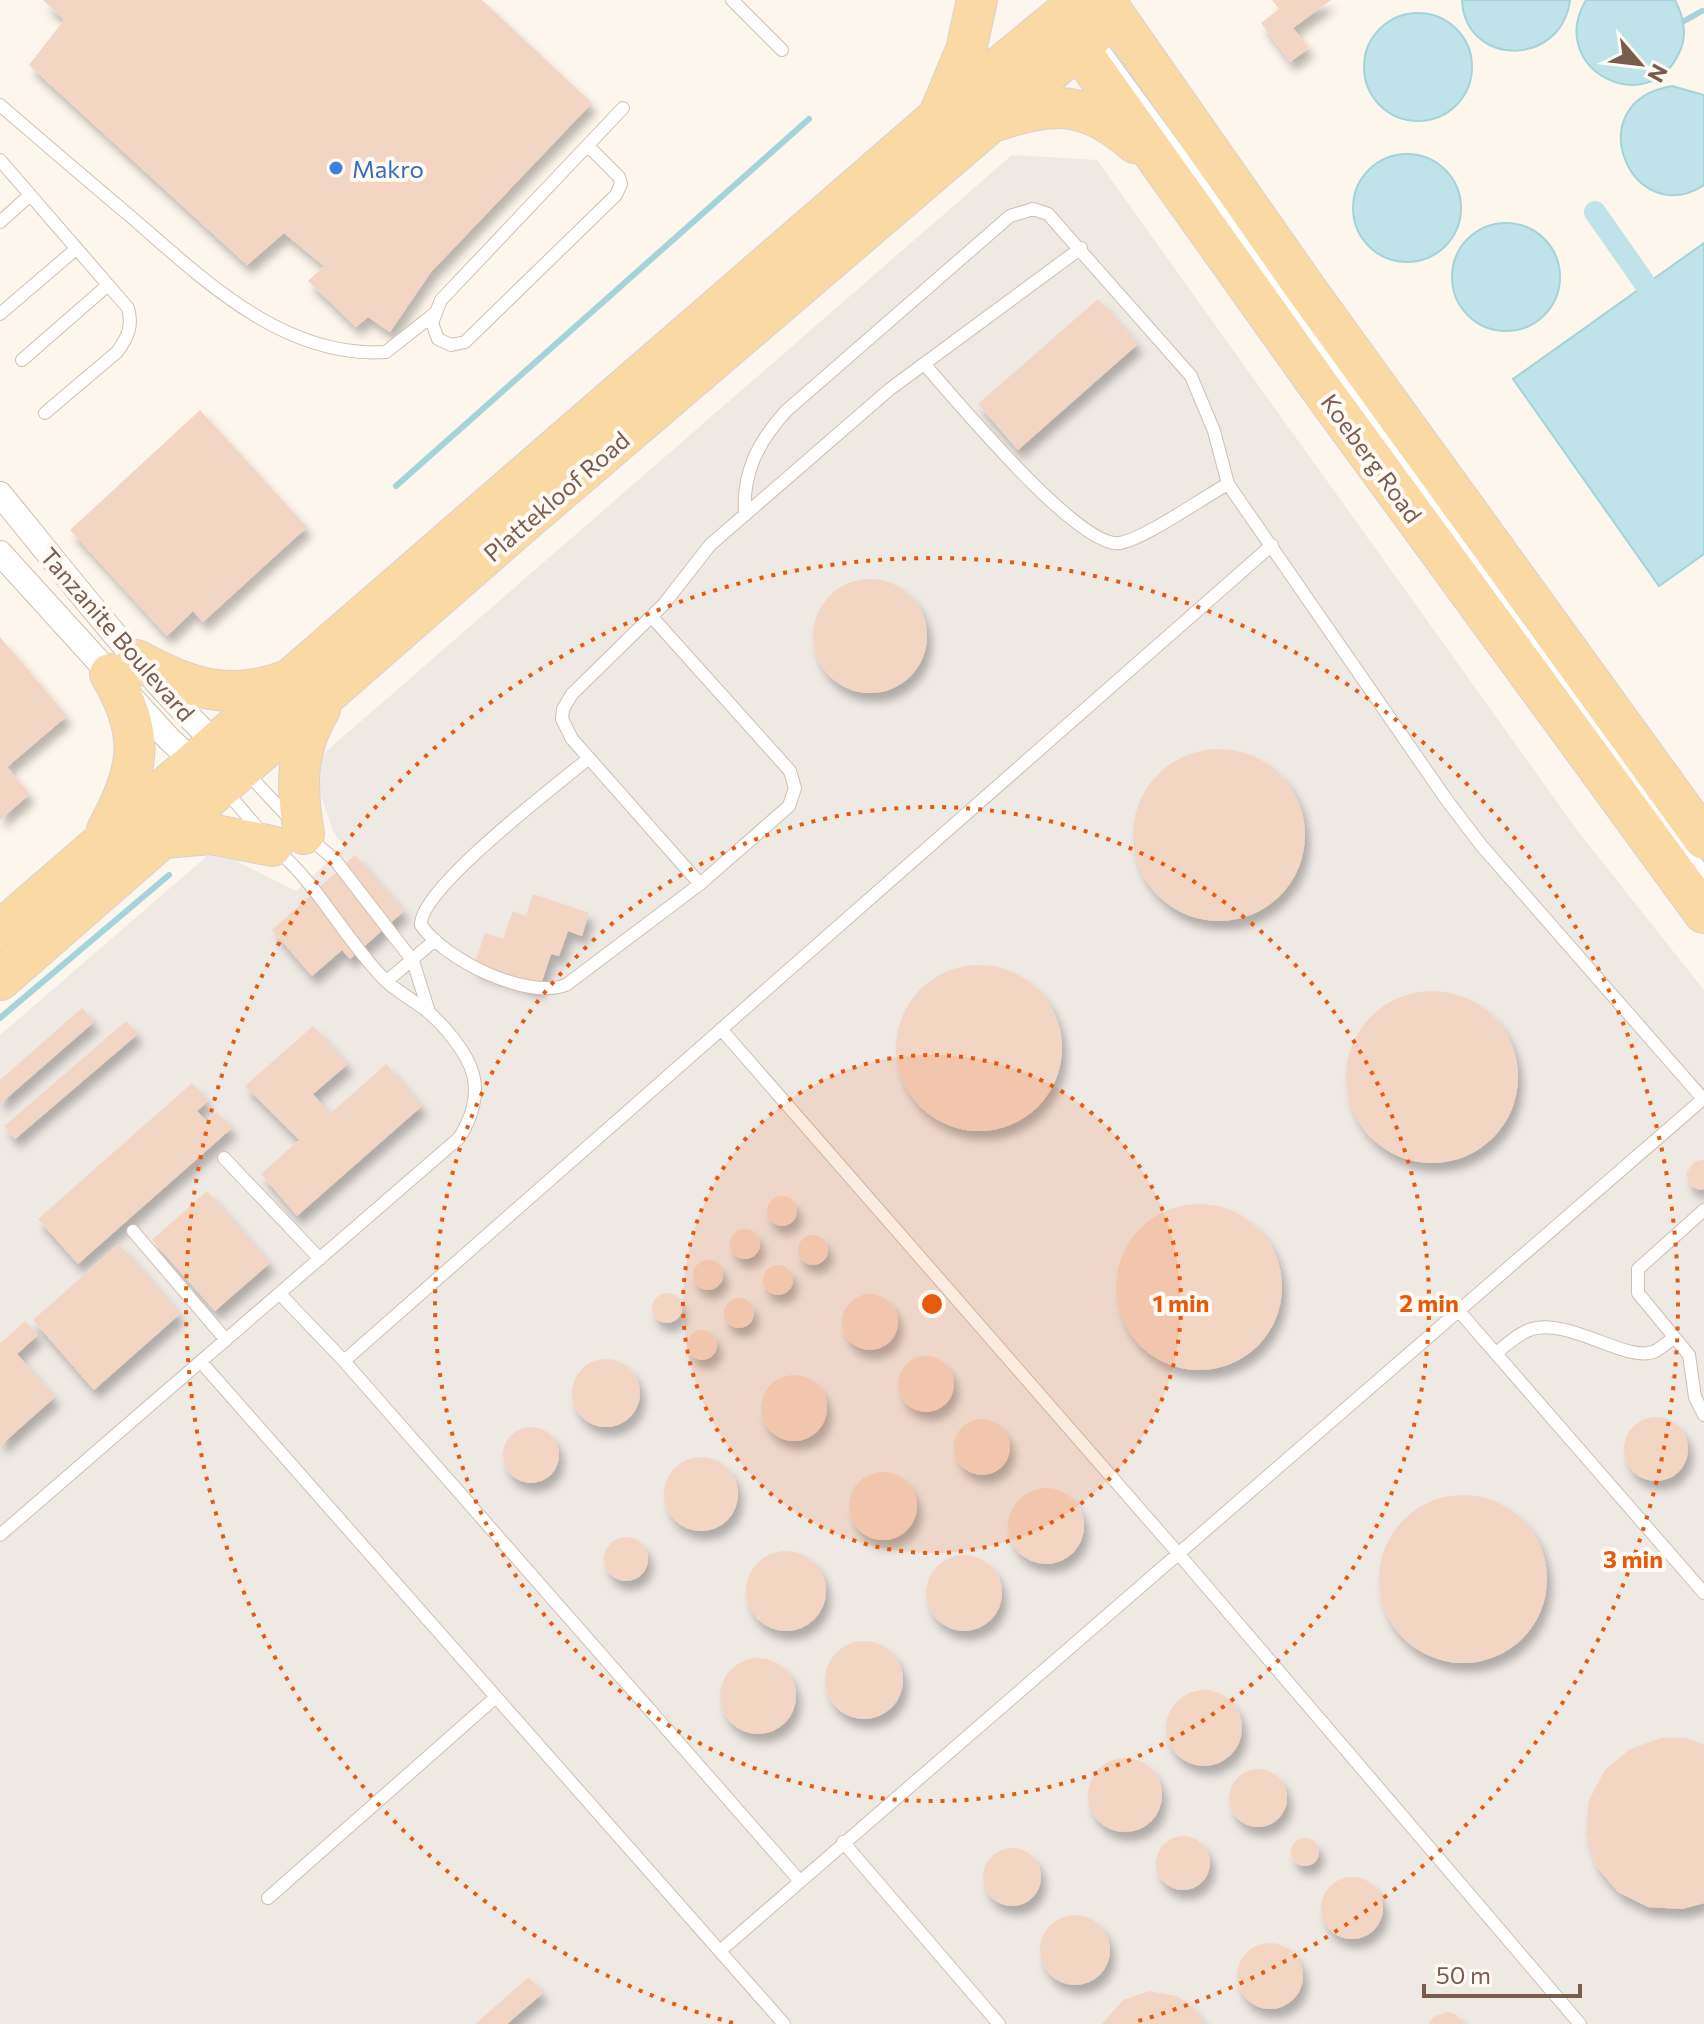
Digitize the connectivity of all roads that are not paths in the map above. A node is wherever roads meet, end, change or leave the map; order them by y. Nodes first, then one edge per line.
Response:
1 (732, 0) edge
2 (977, 0) edge
3 (1079, 15) edge
4 (782, 50) dead end
5 (0, 105) edge
6 (623, 108) dead end
7 (938, 117) junction
8 (984, 125) junction
9 (588, 146) junction
10 (0, 160) edge
11 (1163, 169) junction
12 (30, 195) junction
13 (0, 222) edge
14 (1081, 248) junction
15 (76, 249) junction
16 (108, 285) junction
17 (0, 314) edge
18 (434, 314) junction
19 (22, 360) dead end
20 (924, 364) junction
21 (45, 413) dead end
22 (1228, 484) junction
23 (0, 494) edge
24 (745, 515) junction
25 (1272, 545) junction
26 (0, 553) edge
27 (652, 617) junction
28 (123, 667) junction
29 (293, 678) junction
30 (330, 691) junction
31 (589, 758) junction
32 (219, 766) junction
33 (164, 838) junction
34 (1704, 839) edge
35 (288, 840) junction
36 (97, 847) junction
37 (1704, 873) edge
38 (700, 884) junction
39 (1704, 913) edge
40 (0, 931) edge
41 (435, 940) junction
42 (413, 961) junction
43 (0, 980) edge
44 (387, 981) junction
45 (429, 1012) junction
46 (721, 1029) junction
47 (1703, 1100) edge
48 (224, 1158) dead end
49 (1704, 1210) edge
50 (133, 1231) dead end
51 (320, 1259) junction
52 (280, 1294) junction
53 (1458, 1310) junction
54 (1673, 1338) junction
55 (226, 1340) junction
56 (1496, 1353) junction
57 (344, 1361) junction
58 (201, 1362) junction
59 (1704, 1415) edge
60 (0, 1535) edge
61 (1177, 1552) junction
62 (1704, 1593) edge
63 (496, 1697) junction
64 (843, 1842) junction
65 (799, 1880) junction
66 (268, 1898) dead end
67 (720, 1951) junction
68 (784, 2024) edge
69 (999, 2024) edge
70 (1580, 2024) edge

1 - 4 lane
2 - 7 main road
3 - 7 main road, Plattekloof Road
3 - 8 main road, Plattekloof Road
3 - 11 main road, Koeberg Road
3 - 34 main road, Koeberg Road
3 - 37 lane
5 - 18 lane
6 - 9 lane
7 - 29 main road, Plattekloof Road
8 - 11 main road
8 - 30 main road, Plattekloof Road
9 - 18 lane
9 - 18 lane
10 - 12 lane
11 - 39 main road, Koeberg Road
12 - 13 lane
12 - 15 lane
14 - 20 lane
14 - 22 lane
14 - 24 lane
15 - 16 lane
15 - 17 lane
16 - 19 lane
16 - 21 lane
20 - 22 lane
20 - 24 lane
22 - 25 lane
23 - 28 street, Tanzanite Boulevard
24 - 27 lane
25 - 46 lane
25 - 47 lane
26 - 28 street, Tanzanite Boulevard
27 - 31 lane
27 - 38 lane
28 - 29 main road
28 - 32 street, Tanzanite Boulevard
28 - 36 main road
29 - 32 main road, Plattekloof Road
30 - 32 main road, Plattekloof Road
30 - 35 main road
31 - 38 lane
31 - 41 lane
32 - 33 main road, Plattekloof Road
32 - 35 lane
32 - 35 lane
32 - 36 main road, Plattekloof Road
33 - 35 main road
33 - 43 main road, Plattekloof Road
35 - 42 lane
35 - 44 lane
36 - 40 main road, Plattekloof Road
38 - 41 lane
41 - 42 lane
42 - 44 lane
42 - 45 lane
44 - 45 lane
45 - 51 lane
46 - 57 lane
46 - 61 lane
47 - 53 lane
48 - 51 lane
49 - 54 lane
50 - 55 lane
51 - 52 lane
52 - 55 lane
52 - 57 lane
53 - 56 lane
53 - 61 lane
54 - 56 lane
54 - 59 lane
55 - 58 lane
56 - 62 lane
57 - 65 lane
58 - 60 lane
58 - 63 lane
61 - 64 lane
61 - 70 lane
63 - 66 lane
63 - 67 lane
64 - 65 lane
64 - 69 lane
65 - 67 lane
67 - 68 lane

